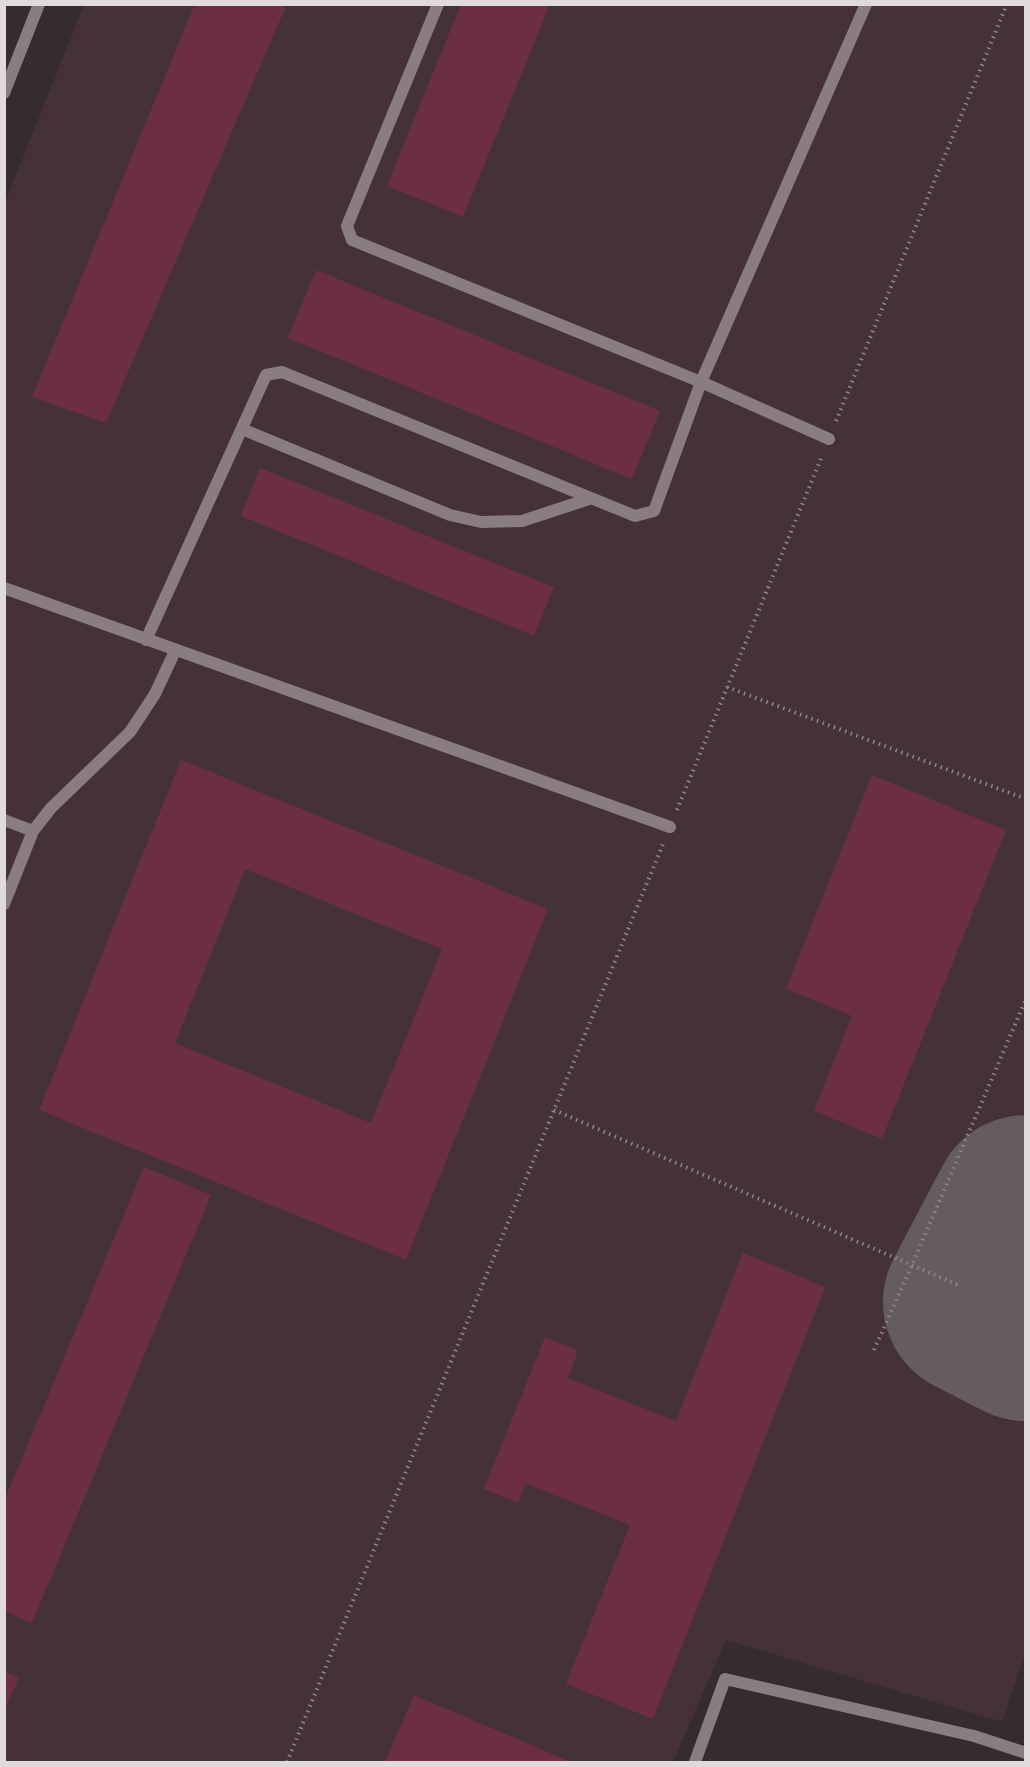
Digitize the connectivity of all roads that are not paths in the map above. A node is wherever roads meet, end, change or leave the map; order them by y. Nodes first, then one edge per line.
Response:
1 (39, 4) edge
2 (438, 4) edge
3 (866, 4) edge
4 (4, 93) edge
5 (701, 382) junction
6 (242, 429) junction
7 (829, 439) road end
8 (589, 499) junction
9 (4, 588) edge
10 (146, 640) junction
11 (175, 651) junction
12 (4, 820) edge
13 (670, 827) road end
14 (33, 831) junction
15 (4, 904) edge
16 (1026, 1753) edge
17 (695, 1762) edge

1 - 4 lane
2 - 5 lane
3 - 5 lane
5 - 7 lane
5 - 8 lane
6 - 8 lane
6 - 8 lane
6 - 10 lane
9 - 10 lane
10 - 11 lane
11 - 13 lane
11 - 14 lane
12 - 14 lane
14 - 15 lane
16 - 17 lane

